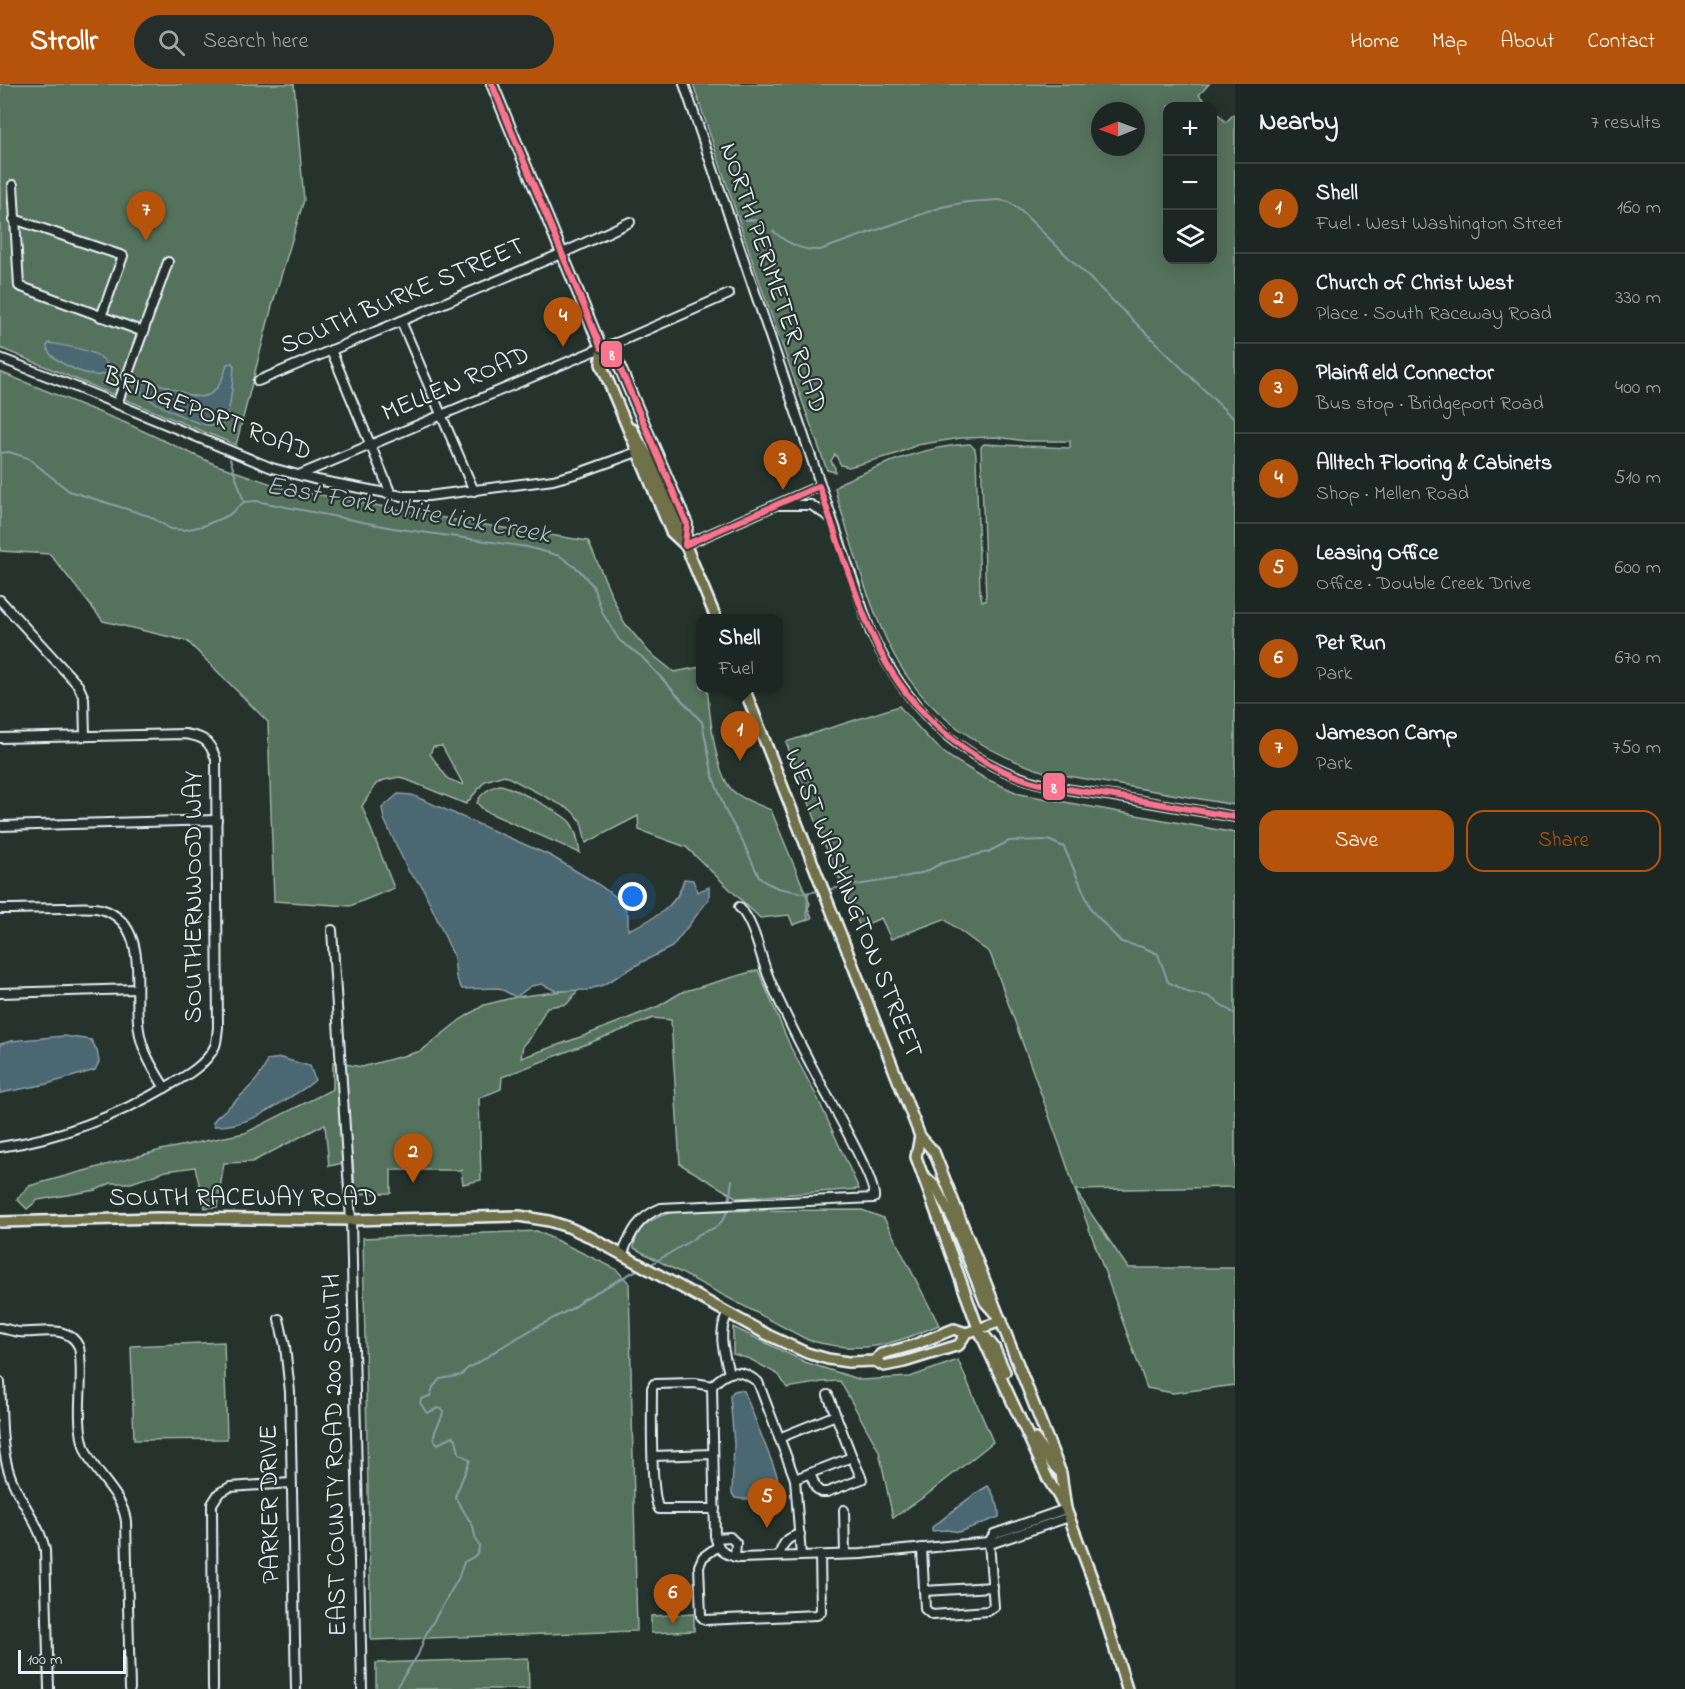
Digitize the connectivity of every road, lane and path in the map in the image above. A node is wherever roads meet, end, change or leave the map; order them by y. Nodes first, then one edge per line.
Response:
1 (492, 84) edge
2 (684, 84) edge
3 (13, 185) dead end
4 (14, 219) junction
5 (630, 222) dead end
6 (563, 253) junction
7 (168, 262) dead end
8 (729, 294) dead end
9 (101, 316) junction
10 (401, 321) junction
11 (144, 332) junction
12 (602, 348) junction
13 (331, 350) junction
14 (0, 358) edge
15 (258, 381) dead end
16 (117, 404) junction
17 (621, 413) junction
18 (441, 414) junction
19 (370, 444) junction
20 (637, 452) junction
21 (299, 475) junction
22 (819, 486) junction
23 (474, 491) junction
24 (391, 494) junction
25 (774, 505) junction
26 (831, 518) junction
27 (686, 545) junction
28 (0, 600) edge
29 (714, 614) edge
30 (746, 692) edge
31 (85, 736) junction
32 (0, 738) edge
33 (1235, 817) edge
34 (217, 820) junction
35 (0, 826) edge
36 (739, 907) dead end
37 (0, 909) edge
38 (332, 930) dead end
39 (137, 989) junction
40 (0, 993) edge
41 (165, 1088) junction
42 (920, 1136) junction
43 (0, 1147) edge
44 (923, 1175) junction
45 (351, 1220) junction
46 (0, 1222) edge
47 (622, 1255) junction
48 (728, 1313) junction
49 (279, 1319) dead end
50 (1002, 1321) junction
51 (978, 1328) junction
52 (0, 1330) edge
53 (966, 1333) junction
54 (875, 1361) junction
55 (729, 1373) junction
56 (0, 1382) edge
57 (712, 1386) junction
58 (828, 1395) dead end
59 (836, 1415) junction
60 (779, 1438) junction
61 (713, 1454) junction
62 (653, 1456) junction
63 (1037, 1456) junction
64 (852, 1457) junction
65 (810, 1473) junction
66 (1062, 1473) junction
67 (795, 1479) junction
68 (291, 1484) junction
69 (715, 1509) junction
70 (844, 1510) dead end
71 (1067, 1513) junction
72 (800, 1534) junction
73 (717, 1542) junction
74 (989, 1542) junction
75 (922, 1548) junction
76 (845, 1554) junction
77 (820, 1555) junction
78 (801, 1556) junction
79 (735, 1557) junction
80 (779, 1557) junction
81 (993, 1587) junction
82 (924, 1591) junction
83 (49, 1689) edge
84 (130, 1689) edge
85 (213, 1689) edge
86 (296, 1689) edge
87 (362, 1689) edge
88 (1127, 1689) edge

1 - 6 main road
2 - 22 street, NORTH PERIMETER ROAD
3 - 4 street
4 - 9 street
4 - 9 street
5 - 6 street, SOUTH BURKE STREET
6 - 10 street, SOUTH BURKE STREET
6 - 12 main road
7 - 11 street
8 - 12 street, MELLEN ROAD
9 - 11 street
10 - 13 street, SOUTH BURKE STREET
10 - 18 street
11 - 16 street
12 - 17 main road
12 - 18 street, MELLEN ROAD
12 - 27 main road
13 - 15 street, SOUTH BURKE STREET
13 - 19 street
14 - 16 street, BRIDGEPORT ROAD
16 - 21 street, BRIDGEPORT ROAD
17 - 20 main road
17 - 27 main road
18 - 19 street, MELLEN ROAD
18 - 23 street
19 - 21 street, MELLEN ROAD
19 - 24 street
20 - 23 street, BRIDGEPORT ROAD
20 - 27 main road
21 - 24 street, BRIDGEPORT ROAD
22 - 25 street
22 - 26 street, NORTH PERIMETER ROAD
23 - 24 street, BRIDGEPORT ROAD
25 - 26 street
25 - 27 street
26 - 33 street, NORTH PERIMETER ROAD
27 - 29 main road
28 - 31 street
30 - 42 main road, WEST WASHINGTON STREET
31 - 32 street
31 - 34 street, SOUTHERNWOOD WAY
34 - 35 street
34 - 41 street, SOUTHERNWOOD WAY
36 - 47 street
37 - 39 street
38 - 45 street, EAST COUNTY ROAD 200 SOUTH
39 - 40 street
39 - 41 street
41 - 43 street, SOUTHERNWOOD WAY
42 - 44 main road, WEST WASHINGTON STREET
42 - 50 main road, WEST WASHINGTON STREET
44 - 50 main road
44 - 51 main road, WEST WASHINGTON STREET
45 - 46 main road, SOUTH RACEWAY ROAD
45 - 47 main road, SOUTH RACEWAY ROAD
45 - 87 street, EAST COUNTY ROAD 200 SOUTH
47 - 48 main road, SOUTH RACEWAY ROAD
48 - 54 main road, SOUTH RACEWAY ROAD
48 - 55 street
49 - 68 street, PARKER DRIVE
50 - 51 main road, SOUTH RACEWAY ROAD
50 - 66 main road, WEST WASHINGTON STREET
51 - 53 main road, SOUTH RACEWAY ROAD
51 - 63 main road, WEST WASHINGTON STREET
51 - 66 main road
52 - 84 street
53 - 54 main road, SOUTH RACEWAY ROAD
53 - 54 main road, SOUTH RACEWAY ROAD
55 - 57 street
55 - 60 street
56 - 83 street
57 - 61 street
57 - 62 street
58 - 59 street
59 - 60 street
59 - 64 street
60 - 67 street
61 - 62 street
61 - 69 street
62 - 69 street
63 - 66 main road
63 - 71 main road, WEST WASHINGTON STREET
64 - 65 street
64 - 65 street
65 - 67 street
66 - 71 main road, WEST WASHINGTON STREET
67 - 72 street
68 - 85 street
68 - 86 street, PARKER DRIVE
69 - 73 street
70 - 76 street
71 - 74 street
71 - 88 main road, WEST WASHINGTON STREET
72 - 78 street
72 - 80 street
73 - 77 street
73 - 79 street
73 - 79 street
74 - 75 street
74 - 81 street
75 - 76 street
75 - 82 street
76 - 77 street
77 - 78 street
78 - 80 street
79 - 80 street
81 - 82 street
81 - 82 street

